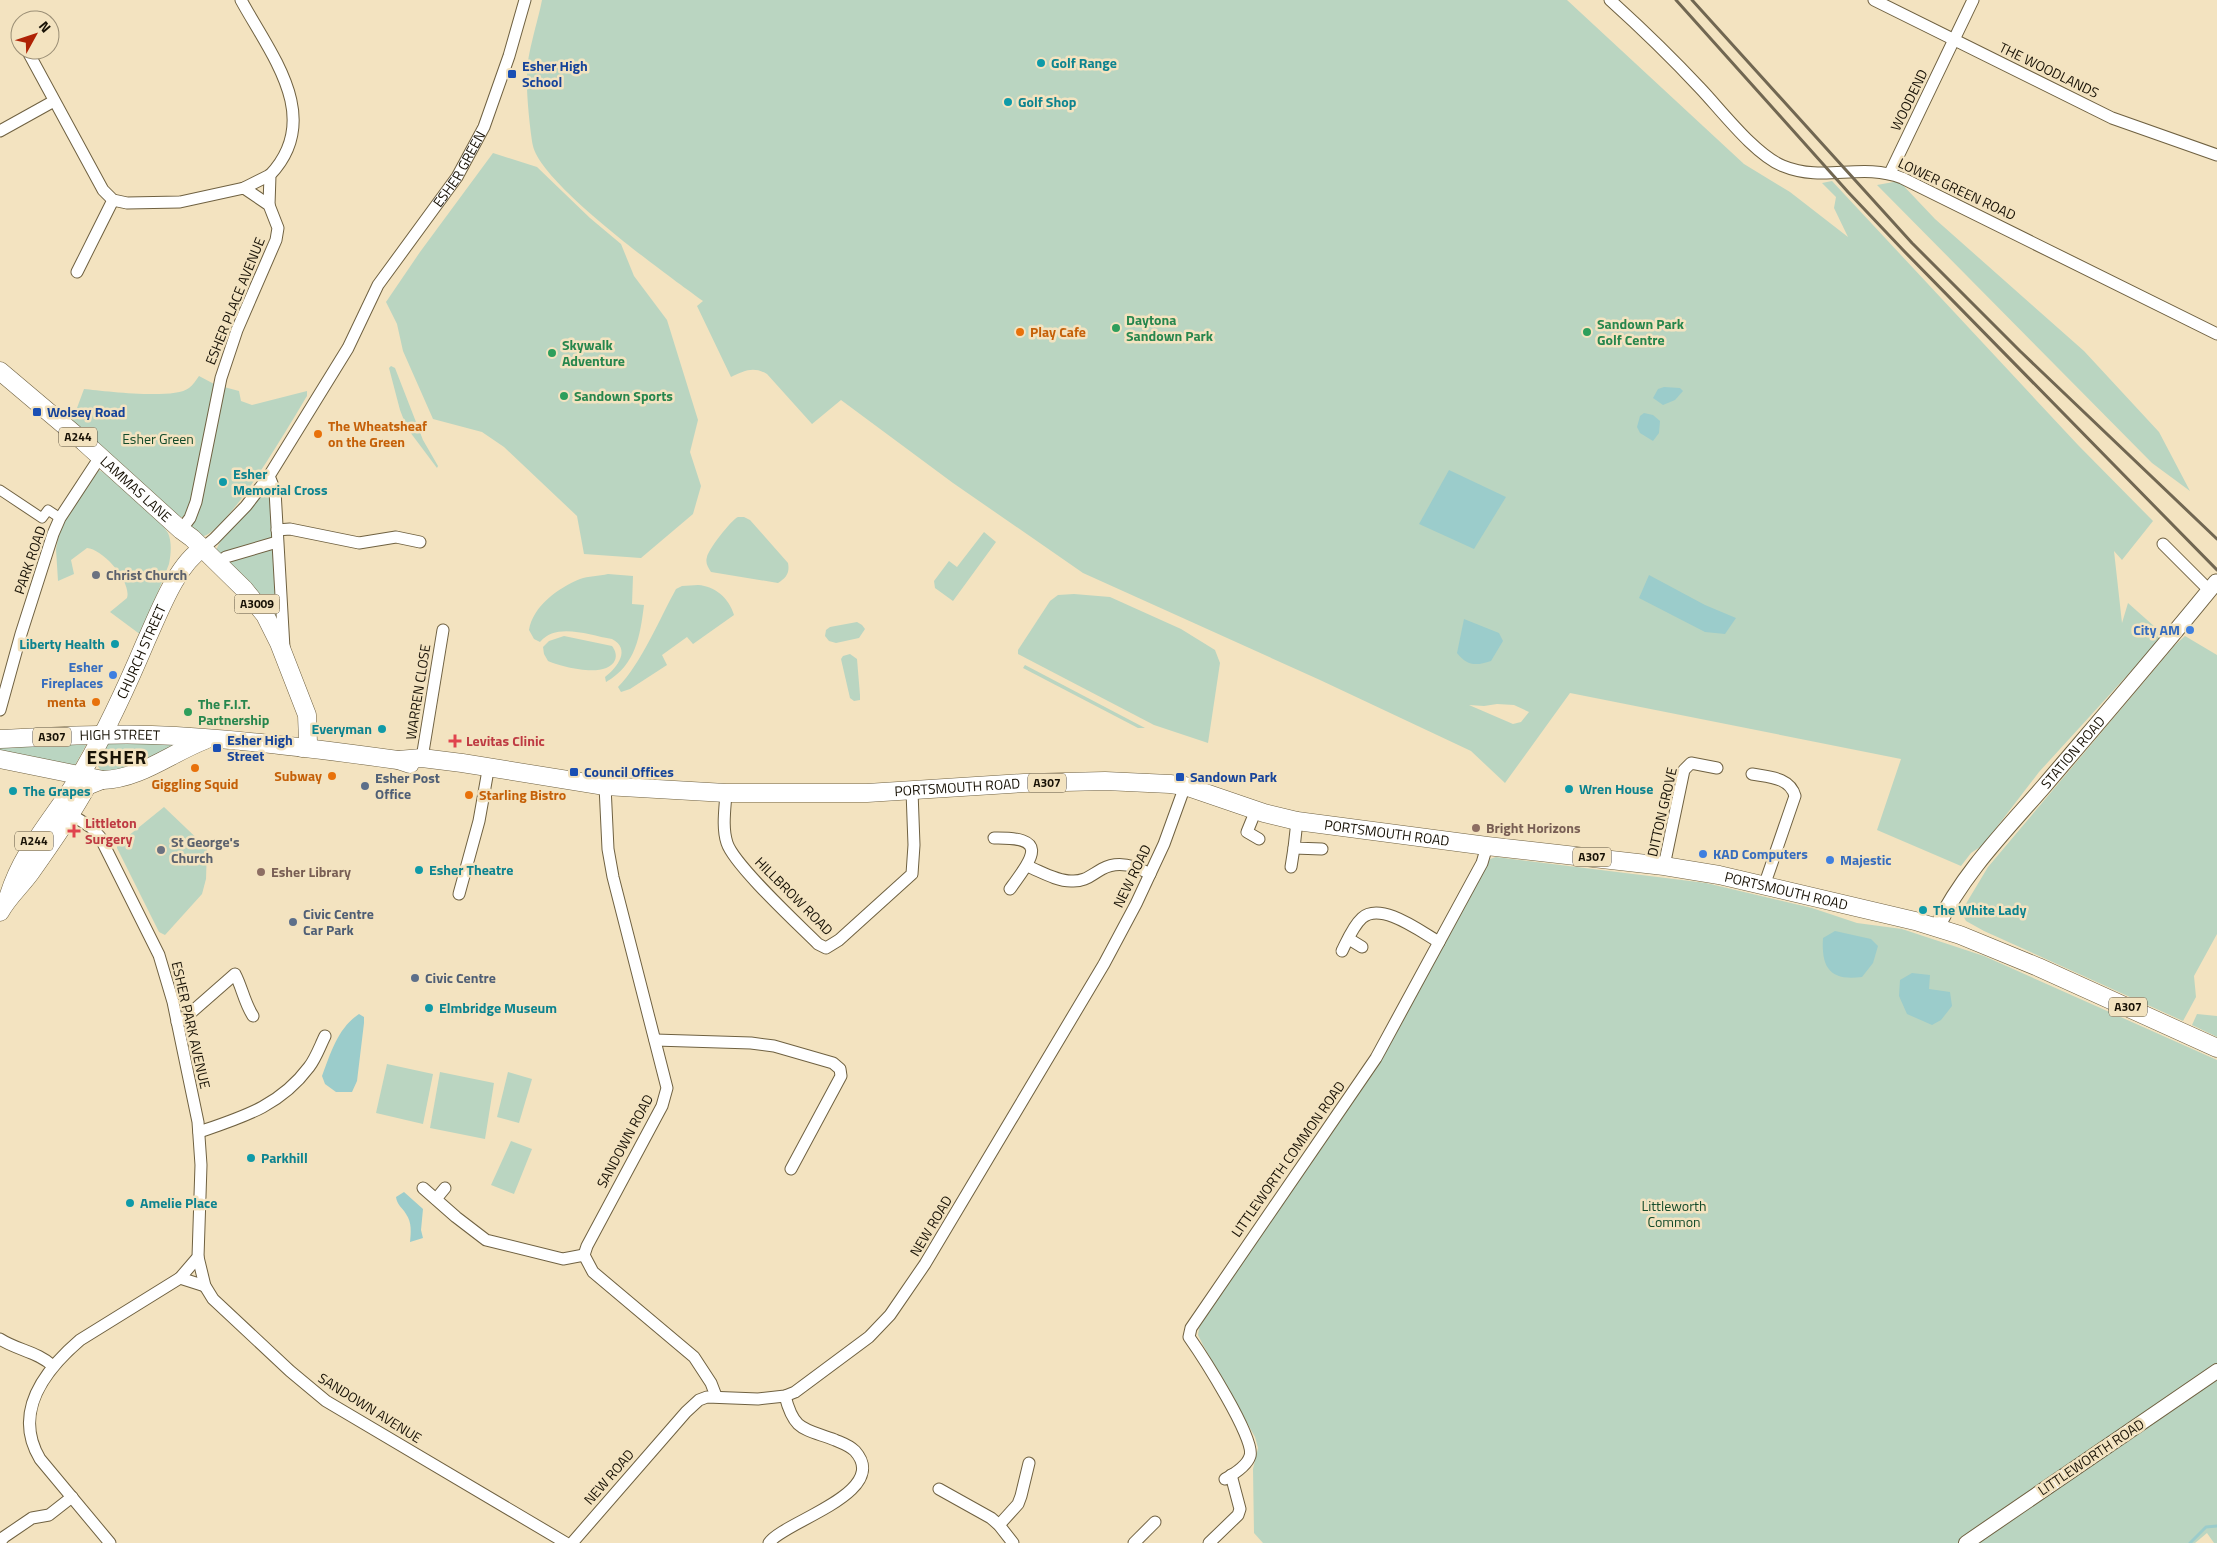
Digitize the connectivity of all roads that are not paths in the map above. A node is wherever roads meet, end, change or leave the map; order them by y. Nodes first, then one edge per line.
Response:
1 (241, 0) edge
2 (525, 0) edge
3 (1610, 0) edge
4 (1874, 0) edge
5 (1973, 0) edge
6 (1954, 40) junction
7 (33, 60) edge
8 (54, 100) junction
9 (0, 131) edge
10 (2217, 155) edge
11 (1890, 173) junction
12 (270, 175) junction
13 (244, 188) junction
14 (112, 200) junction
15 (269, 205) junction
16 (77, 272) dead end
17 (2217, 334) edge
18 (1, 375) edge
19 (100, 457) junction
20 (269, 476) junction
21 (0, 490) edge
22 (60, 518) junction
23 (181, 530) junction
24 (277, 530) junction
25 (277, 542) junction
26 (420, 542) dead end
27 (2163, 544) dead end
28 (203, 548) junction
29 (218, 563) junction
30 (182, 571) junction
31 (2213, 586) edge
32 (443, 630) dead end
33 (284, 654) junction
34 (2, 693) edge
35 (0, 710) edge
36 (307, 715) junction
37 (103, 734) junction
38 (210, 738) junction
39 (0, 739) edge
40 (302, 748) junction
41 (331, 751) junction
42 (422, 758) junction
43 (0, 759) edge
44 (398, 760) junction
45 (1717, 768) dead end
46 (488, 771) junction
47 (1752, 774) dead end
48 (80, 775) junction
49 (103, 780) junction
50 (605, 786) junction
51 (1185, 786) junction
52 (912, 791) junction
53 (726, 793) junction
54 (65, 810) junction
55 (1256, 810) junction
56 (1297, 821) junction
57 (994, 838) dead end
58 (1259, 840) dead end
59 (1487, 846) junction
60 (1294, 848) junction
61 (1322, 849) dead end
62 (1027, 866) junction
63 (1664, 866) junction
64 (1291, 867) dead end
65 (1150, 874) junction
66 (1060, 880) junction
67 (1764, 886) junction
68 (1010, 889) dead end
69 (1054, 891) dead end
70 (459, 894) dead end
71 (4, 905) edge
72 (1937, 927) junction
73 (1349, 939) junction
74 (1438, 942) junction
75 (1362, 947) dead end
76 (1342, 951) dead end
77 (252, 1016) dead end
78 (177, 1022) junction
79 (325, 1036) dead end
80 (655, 1040) junction
81 (2217, 1048) edge
82 (199, 1132) junction
83 (791, 1169) dead end
84 (423, 1188) dead end
85 (445, 1188) dead end
86 (436, 1199) junction
87 (584, 1255) junction
88 (198, 1257) junction
89 (180, 1278) junction
90 (205, 1286) junction
91 (0, 1339) edge
92 (54, 1366) junction
93 (2217, 1371) edge
94 (716, 1396) junction
95 (785, 1396) junction
96 (1031, 1463) dead end
97 (939, 1489) dead end
98 (72, 1497) junction
99 (1155, 1522) dead end
100 (1000, 1525) junction
101 (0, 1542) edge
102 (110, 1543) edge
103 (566, 1543) edge
104 (572, 1543) edge
105 (769, 1543) edge
106 (1013, 1543) edge
107 (1134, 1543) edge
108 (1209, 1543) edge
109 (1966, 1543) edge

1 - 12 street
2 - 20 street, ESHER GREEN
3 - 11 street, LOWER GREEN ROAD
4 - 6 street, THE WOODLANDS
5 - 6 street, WOODEND
6 - 10 street, THE WOODLANDS
6 - 11 street, WOODEND
7 - 8 street
8 - 9 street
8 - 14 street
11 - 17 street, LOWER GREEN ROAD
12 - 13 street
12 - 15 street
13 - 14 street
13 - 15 street
14 - 16 street
15 - 23 street, ESHER PLACE AVENUE
18 - 19 main road, LAMMAS LANE / A244
19 - 22 street, PARK ROAD
19 - 23 main road, LAMMAS LANE / A244
20 - 24 street
20 - 28 street, ESHER GREEN
21 - 22 street
22 - 34 street, PARK ROAD
23 - 28 main road, LAMMAS LANE / A244
23 - 30 main road, A244
24 - 25 street
24 - 26 street
25 - 29 street
25 - 33 street
27 - 31 street
28 - 29 main road, A3009
28 - 30 main road, CHURCH STREET / A244
29 - 30 main road
29 - 33 main road, A3009
30 - 37 main road, CHURCH STREET / A244
31 - 72 main road, STATION ROAD
32 - 42 street, WARREN CLOSE
33 - 36 main road, A3009
34 - 35 street, PARK ROAD
36 - 40 main road, A3009
36 - 41 main road, A3009
37 - 38 main road, HIGH STREET / A307
37 - 39 main road, HIGH STREET / A307
37 - 48 main road, A244
38 - 40 main road, HIGH STREET / A307
38 - 49 main road, HIGH STREET / A307
40 - 41 main road, HIGH STREET / A307
41 - 44 main road, HIGH STREET / A307
42 - 44 main road, HIGH STREET / A307
42 - 46 main road, HIGH STREET / A307
43 - 48 main road, HIGH STREET / A307
44 - 46 main road, HIGH STREET / A307
45 - 63 street, DITTON GROVE
46 - 50 main road, PORTSMOUTH ROAD / A307
46 - 70 street
47 - 67 street
48 - 49 main road, HIGH STREET / A307
48 - 54 main road, A244
49 - 54 main road, A244
50 - 53 main road, PORTSMOUTH ROAD / A307
50 - 80 street, SANDOWN ROAD
51 - 52 main road, PORTSMOUTH ROAD / A307
51 - 55 main road, PORTSMOUTH ROAD / A307
51 - 65 street, NEW ROAD
52 - 53 main road, PORTSMOUTH ROAD / A307
52 - 53 street, HILLBROW ROAD
54 - 71 main road, A244
54 - 78 street, ESHER PARK AVENUE
55 - 56 main road, PORTSMOUTH ROAD / A307
55 - 58 street
56 - 59 main road, PORTSMOUTH ROAD / A307
56 - 60 street
57 - 62 street
59 - 63 main road, PORTSMOUTH ROAD / A307
59 - 74 street, LITTLEWORTH COMMON ROAD
60 - 61 street
60 - 64 street
62 - 66 street
62 - 68 street
63 - 67 main road, PORTSMOUTH ROAD / A307
65 - 66 street
65 - 95 street, NEW ROAD
66 - 69 street
67 - 72 main road, PORTSMOUTH ROAD / A307
72 - 81 main road, PORTSMOUTH ROAD / A307
73 - 74 street
73 - 75 street
73 - 76 street
74 - 108 street, LITTLEWORTH COMMON ROAD
77 - 78 street
78 - 82 street, ESHER PARK AVENUE
79 - 82 street
80 - 83 street
80 - 87 street, SANDOWN ROAD
82 - 88 street, ESHER PARK AVENUE
84 - 86 street
85 - 86 street
86 - 87 street
87 - 94 street
88 - 89 street
88 - 90 street, SANDOWN AVENUE
89 - 90 street
89 - 92 street
90 - 103 street, SANDOWN AVENUE
91 - 92 street
92 - 98 street
93 - 109 street, LITTLEWORTH ROAD
94 - 95 street, NEW ROAD
94 - 104 street, NEW ROAD
95 - 105 street
96 - 100 street
97 - 100 street
98 - 101 street
98 - 102 street
99 - 107 street
100 - 106 street

